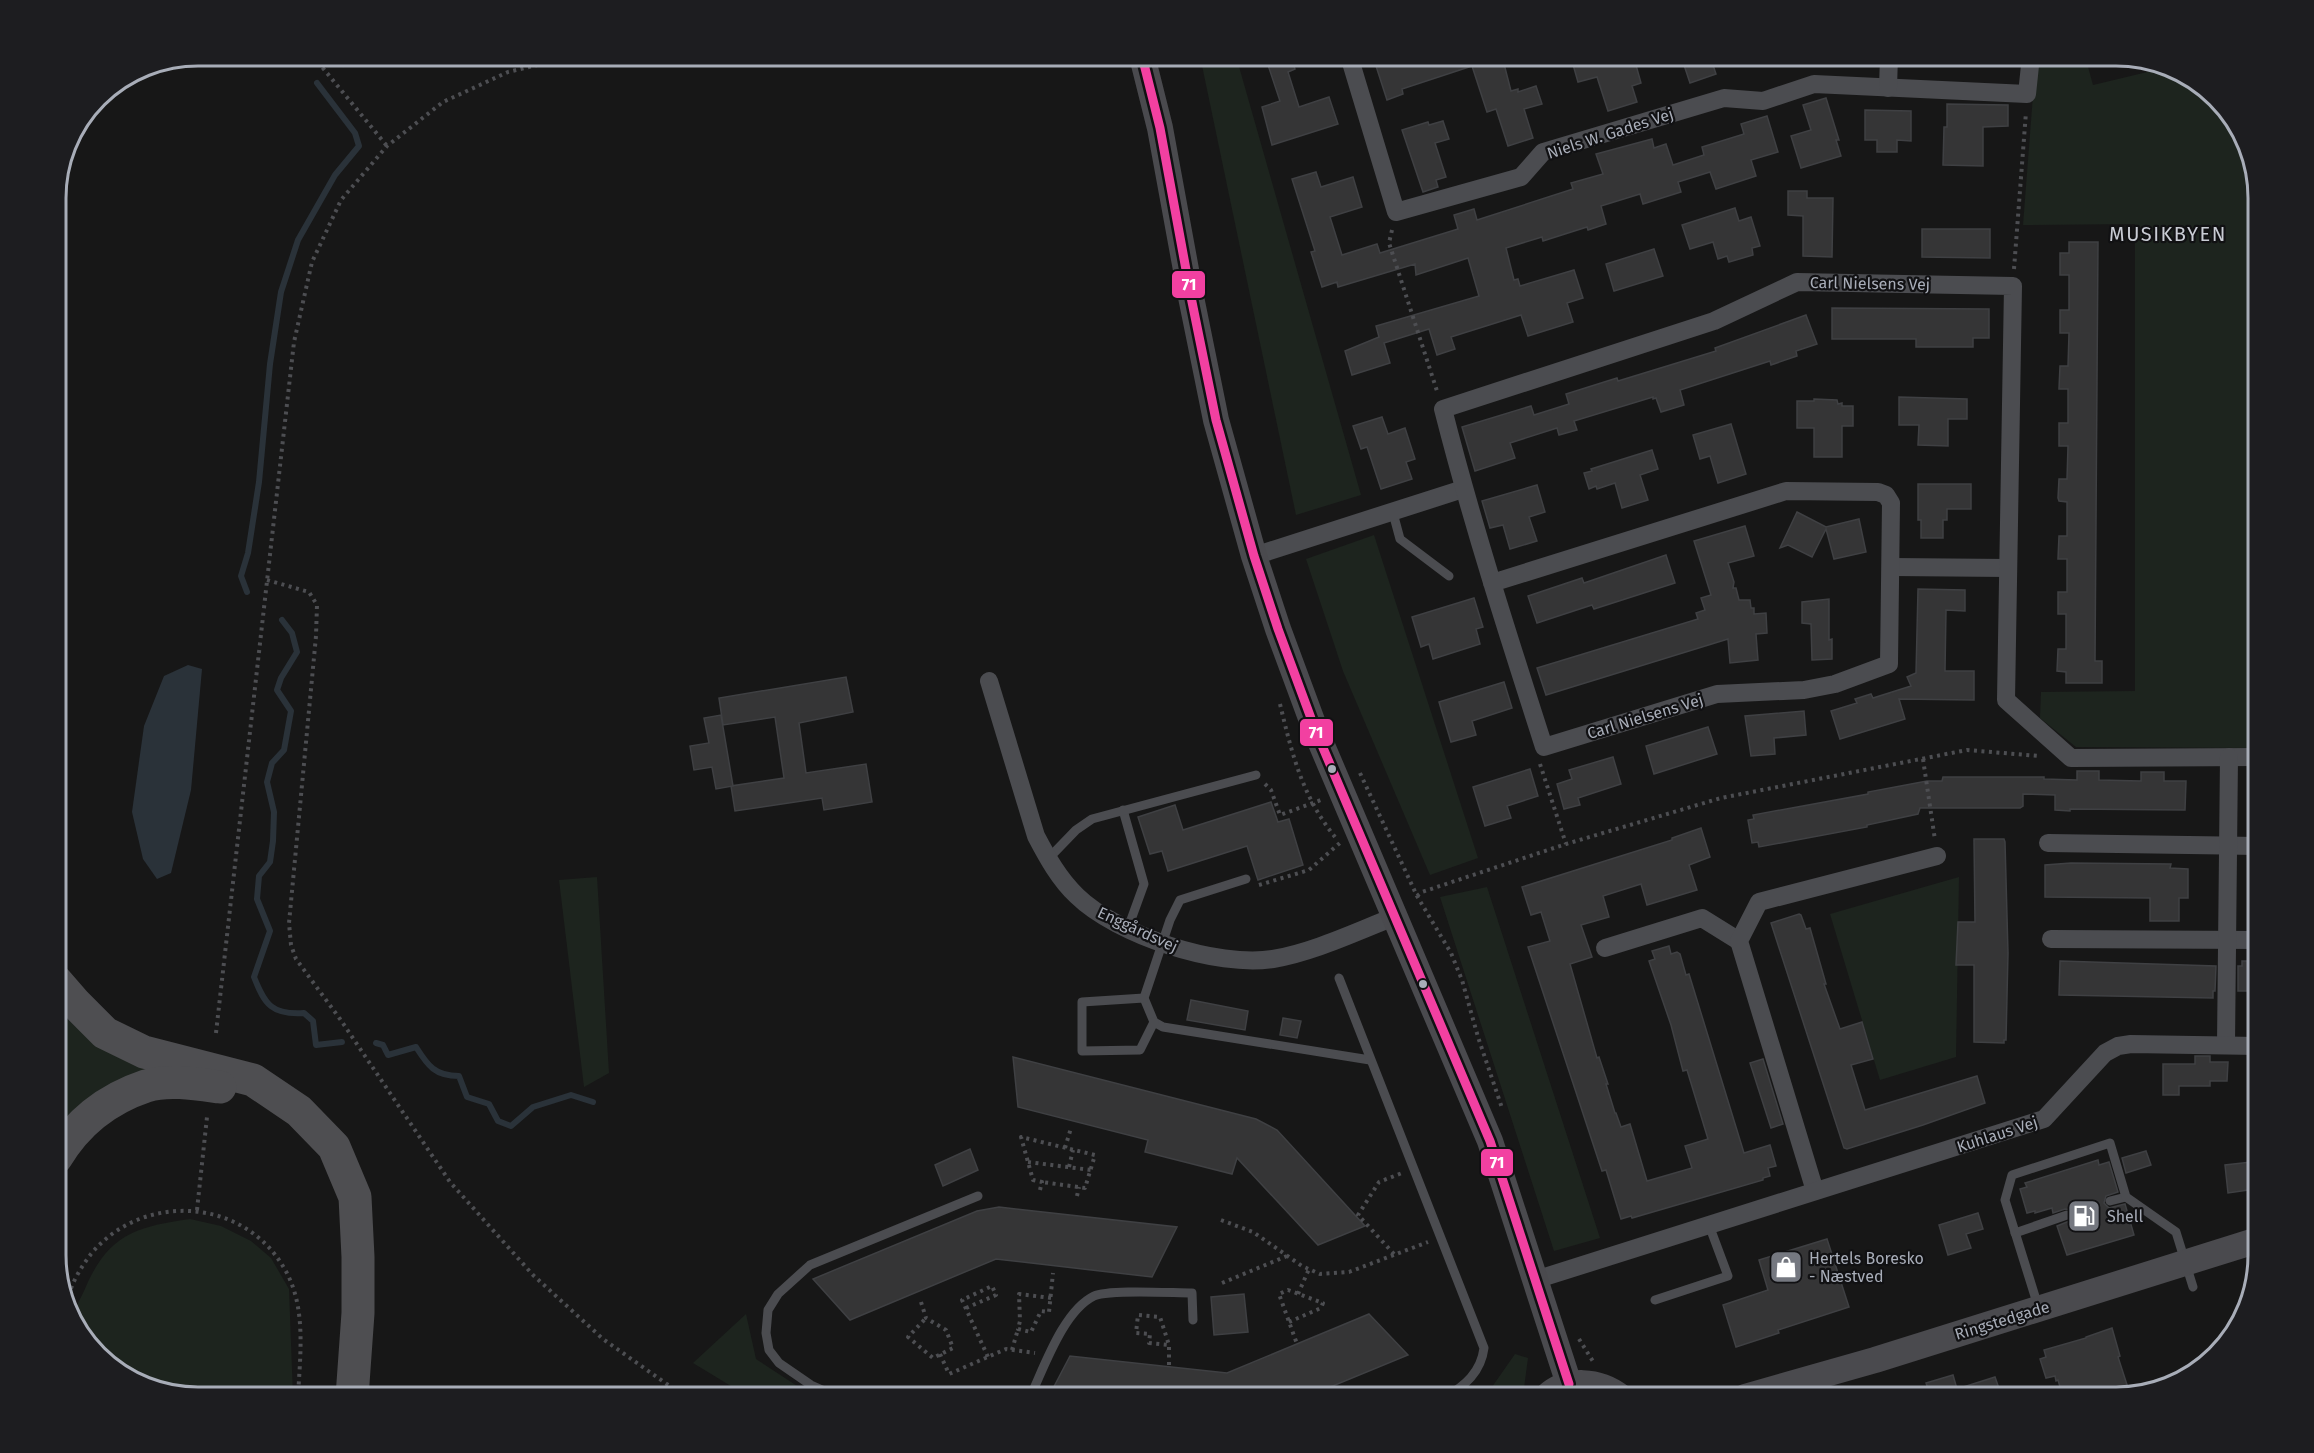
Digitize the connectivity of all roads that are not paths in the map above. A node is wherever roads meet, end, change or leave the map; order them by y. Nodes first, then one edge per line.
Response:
1 (1144, 66) edge
2 (1352, 66) edge
3 (1889, 66) edge
4 (2030, 66) edge
5 (1888, 88) junction
6 (1463, 489) junction
7 (1393, 513) junction
8 (1254, 556) junction
9 (1892, 567) junction
10 (2008, 568) junction
11 (1449, 576) dead end
12 (1492, 584) junction
13 (989, 681) dead end
14 (2229, 757) junction
15 (2248, 757) edge
16 (1256, 775) road end
17 (1123, 810) junction
18 (2048, 843) dead end
19 (2228, 846) junction
20 (2248, 846) edge
21 (1937, 856) road end
22 (1048, 859) junction
23 (1246, 879) road end
24 (1394, 917) junction
25 (1128, 928) junction
26 (2051, 939) dead end
27 (2227, 939) junction
28 (2248, 940) edge
29 (1739, 941) junction
30 (1162, 943) junction
31 (1605, 948) dead end
32 (1339, 978) dead end
33 (66, 992) edge
34 (1144, 999) junction
35 (1154, 1022) junction
36 (2226, 1044) junction
37 (2248, 1045) edge
38 (1370, 1060) junction
39 (66, 1141) edge
40 (1815, 1191) junction
41 (978, 1196) dead end
42 (2126, 1197) junction
43 (2110, 1202) dead end
44 (2067, 1215) dead end
45 (1709, 1225) junction
46 (2015, 1233) junction
47 (2248, 1243) edge
48 (2187, 1262) junction
49 (1535, 1280) junction
50 (2193, 1287) dead end
51 (1655, 1300) dead end
52 (2039, 1309) junction
53 (1193, 1320) dead end
54 (1567, 1379) junction
55 (340, 1387) edge
56 (353, 1387) edge
57 (815, 1387) edge
58 (1035, 1387) edge
59 (1460, 1387) edge
60 (1558, 1387) edge
61 (1604, 1387) edge
62 (1783, 1387) edge

1 - 8 street
2 - 5 street, Niels W. Gades Vej
3 - 5 street
4 - 5 street, Niels W. Gades Vej
6 - 7 street
6 - 10 street, Carl Nielsens Vej
6 - 12 street
7 - 8 street
7 - 11 lane
8 - 24 street
9 - 10 street
9 - 12 street, Carl Nielsens Vej
9 - 12 street, Carl Nielsens Vej
10 - 14 street
13 - 22 street, Enggårdsvej
14 - 15 street
14 - 19 street
16 - 17 lane
17 - 22 lane
17 - 25 lane
18 - 19 street
19 - 20 street
19 - 27 street
21 - 29 street
22 - 25 street, Enggårdsvej
23 - 30 lane
24 - 30 street, Enggårdsvej
24 - 49 street
25 - 30 street, Enggårdsvej
26 - 27 street
27 - 28 street
27 - 36 street
29 - 31 street
29 - 40 street
30 - 34 lane
32 - 38 lane
33 - 56 highway
34 - 35 lane
34 - 35 lane
35 - 38 lane
36 - 37 street, Kuhlaus Vej
36 - 40 street, Kuhlaus Vej
38 - 59 lane
39 - 55 highway
40 - 45 street, Kuhlaus Vej
41 - 57 lane
42 - 43 lane
42 - 46 lane
42 - 48 lane
44 - 46 lane
45 - 49 street, Kuhlaus Vej
45 - 51 lane
46 - 52 lane
47 - 48 street, Ringstedgade
48 - 50 lane
48 - 52 street, Ringstedgade
49 - 54 street
52 - 62 street, Ringstedgade
53 - 58 lane
54 - 60 street
54 - 61 street

